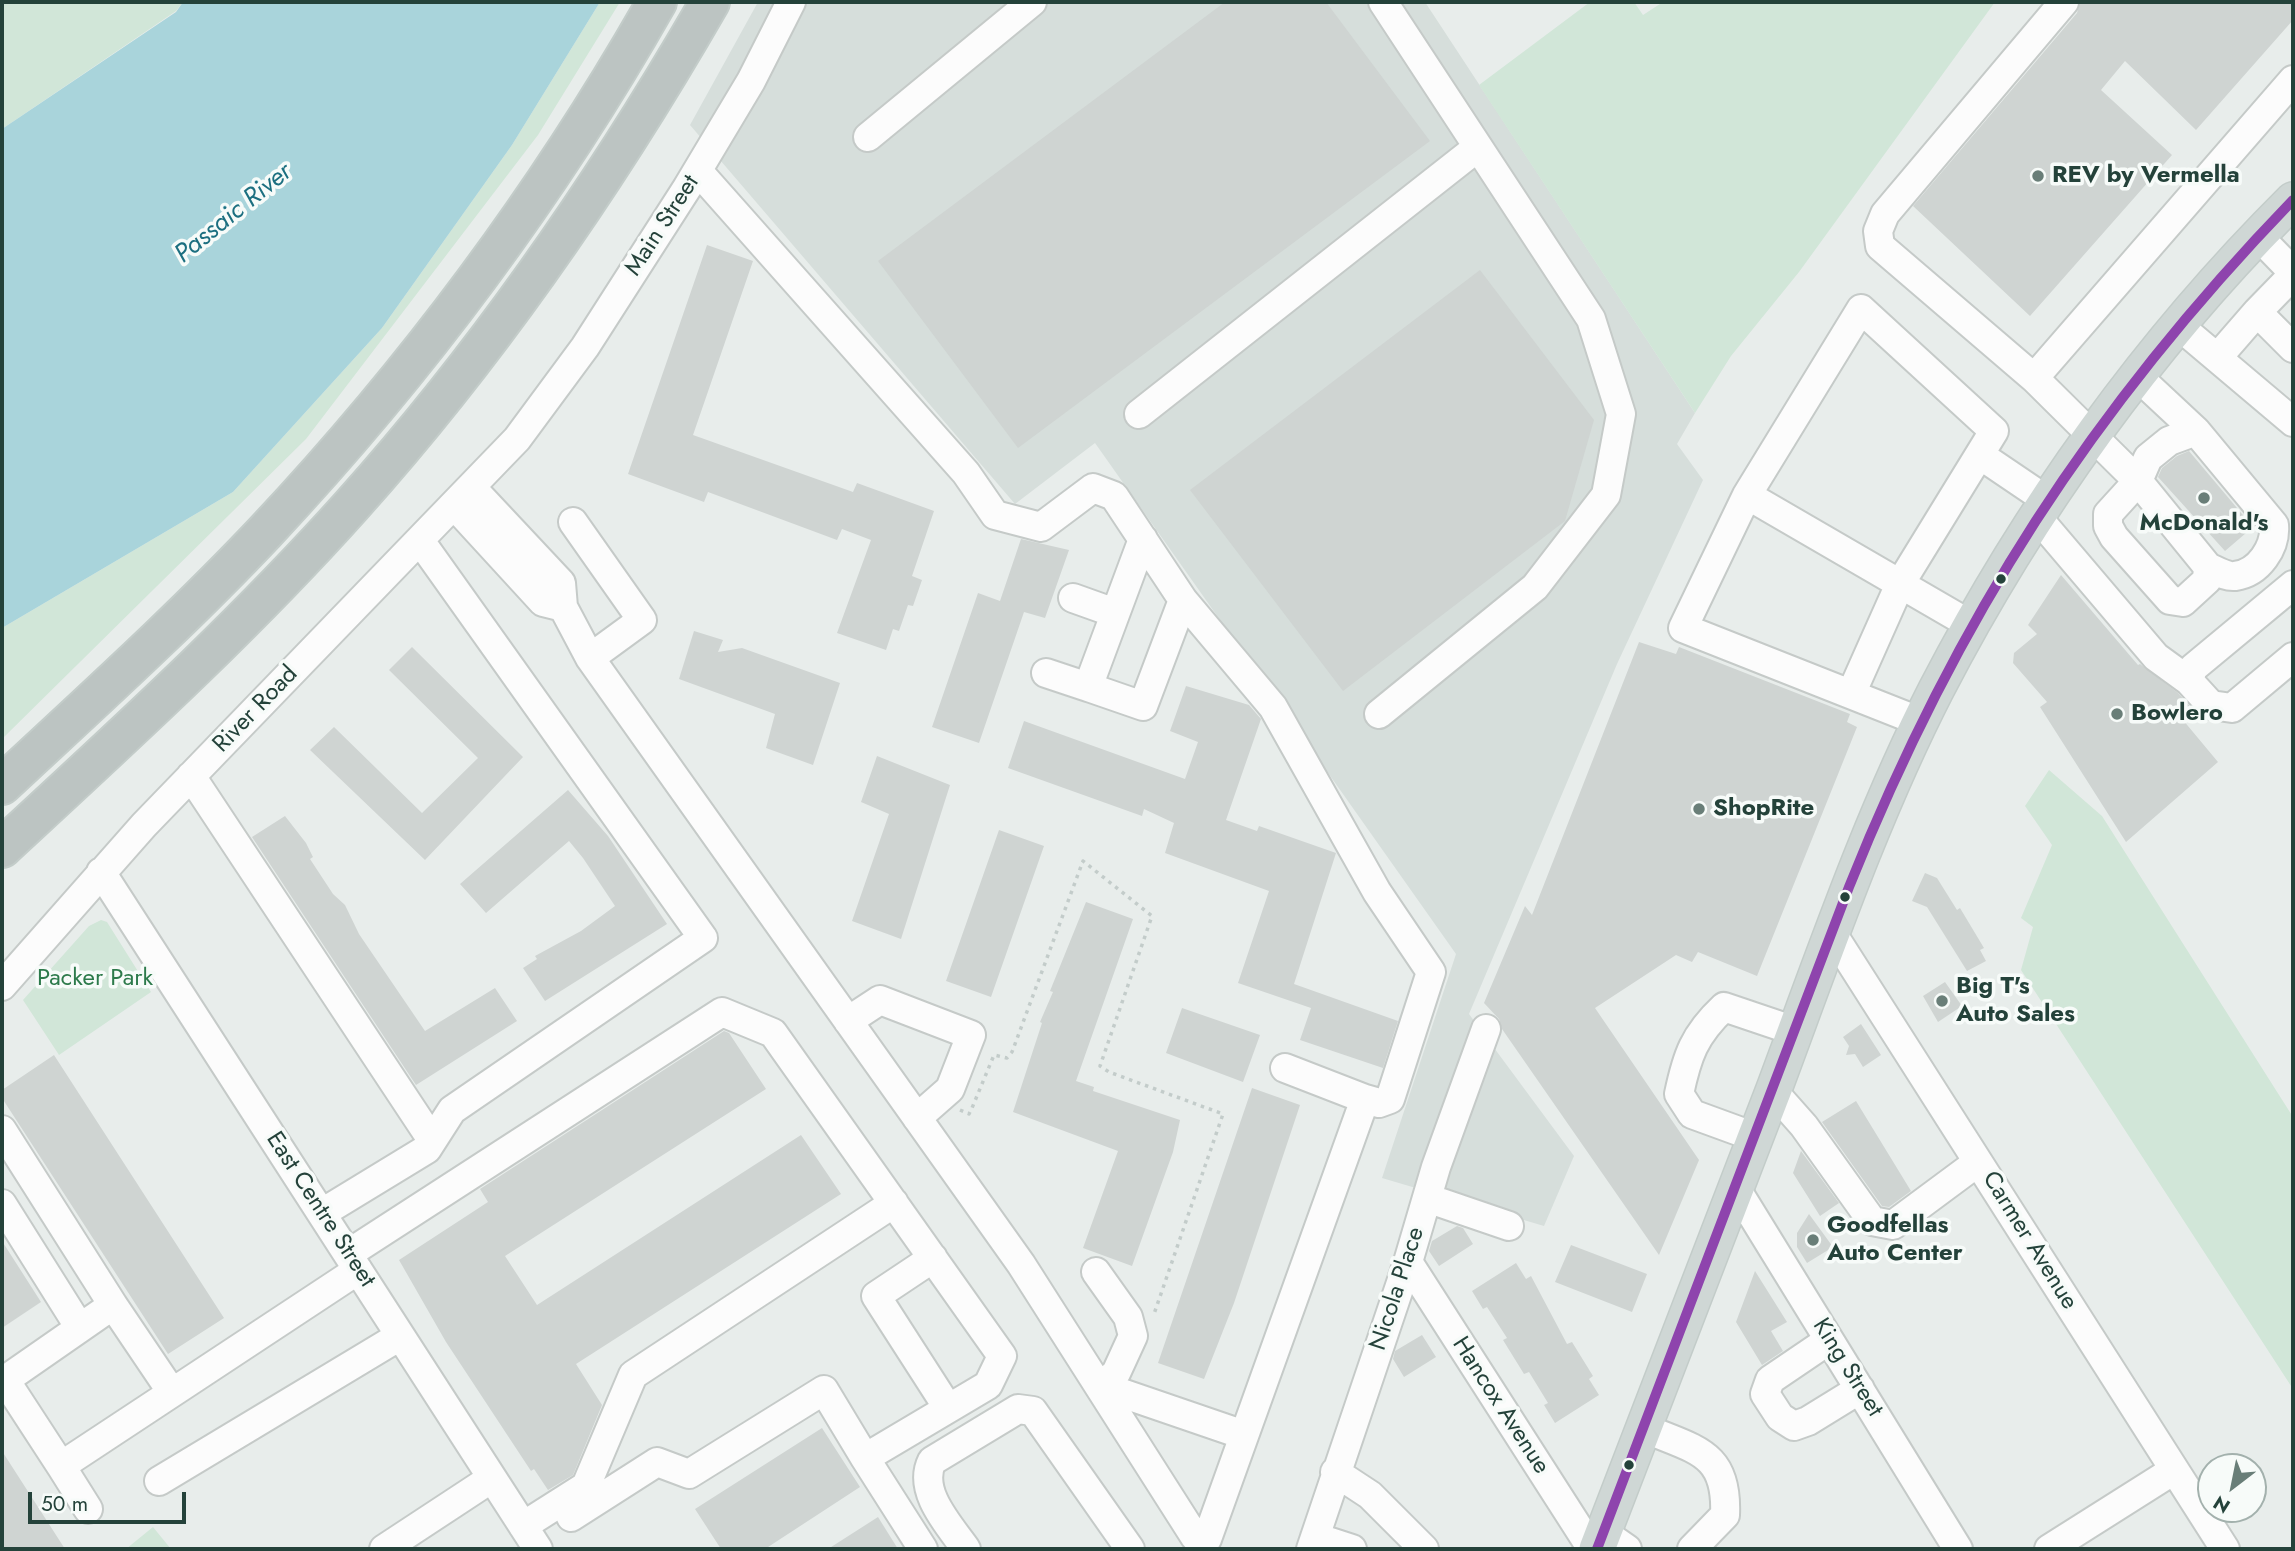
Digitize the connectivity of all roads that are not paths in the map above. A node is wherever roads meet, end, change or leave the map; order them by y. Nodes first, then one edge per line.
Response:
1 (657, 2) edge
2 (710, 2) edge
3 (791, 2) edge
4 (1032, 2) edge
5 (1383, 2) edge
6 (2064, 2) edge
7 (2293, 80) edge
8 (868, 136) dead end
9 (1478, 147) junction
10 (698, 171) junction
11 (2293, 200) edge
12 (2258, 236) junction
13 (2293, 274) edge
14 (2257, 312) junction
15 (2178, 325) junction
16 (2293, 348) edge
17 (2217, 358) junction
18 (2137, 376) junction
19 (2034, 378) junction
20 (1139, 414) dead end
21 (2293, 422) edge
22 (2196, 431) junction
23 (2093, 436) junction
24 (517, 439) joint
25 (1980, 455) junction
26 (2138, 481) junction
27 (1747, 495) junction
28 (462, 496) junction
29 (2043, 509) junction
30 (573, 522) dead end
31 (1143, 539) junction
32 (421, 542) junction
33 (2284, 548) edge
34 (2208, 567) junction
35 (1900, 584) junction
36 (2293, 584) edge
37 (1073, 598) dead end
38 (1183, 600) junction
39 (1115, 613) junction
40 (1971, 625) junction
41 (2293, 657) edge
42 (590, 658) junction
43 (1046, 673) dead end
44 (2189, 681) junction
45 (1088, 687) junction
46 (1851, 694) junction
47 (1379, 714) dead end
48 (1921, 722) junction
49 (133, 726) junction
50 (191, 776) junction
51 (2, 785) edge
52 (2, 848) edge
53 (2, 863) edge
54 (102, 872) junction
55 (1832, 933) junction
56 (2, 986) edge
57 (848, 1021) junction
58 (1486, 1029) dead end
59 (1795, 1031) junction
60 (1285, 1068) dead end
61 (1773, 1091) junction
62 (1365, 1099) junction
63 (917, 1118) junction
64 (2, 1130) edge
65 (1755, 1137) junction
66 (432, 1140) junction
67 (1978, 1162) junction
68 (1735, 1187) junction
69 (1427, 1198) junction
70 (894, 1203) junction
71 (2, 1204) edge
72 (322, 1213) junction
73 (1509, 1226) dead end
74 (933, 1258) junction
75 (353, 1262) junction
76 (1408, 1262) junction
77 (1096, 1272) dead end
78 (113, 1305) junction
79 (80, 1328) junction
80 (400, 1336) junction
81 (1829, 1340) junction
82 (1101, 1386) junction
83 (1860, 1389) junction
84 (171, 1391) junction
85 (948, 1409) junction
86 (1644, 1428) junction
87 (1244, 1435) junction
88 (865, 1458) junction
89 (61, 1466) junction
90 (2174, 1470) junction
91 (1335, 1472) junction
92 (492, 1478) junction
93 (159, 1481) dead end
94 (88, 1508) dead end
95 (945, 1519) junction
96 (531, 1539) edge
97 (919, 1543) edge
98 (1313, 1543) edge
99 (1605, 1545) edge
100 (384, 1549) edge
101 (966, 1549) edge
102 (1130, 1549) edge
103 (1352, 1549) edge
104 (1424, 1549) edge
105 (1692, 1549) edge
106 (1958, 1549) edge
107 (2049, 1549) edge
108 (2225, 1549) edge

1 - 51 highway
2 - 49 highway
3 - 10 street, Main Street
4 - 8 street
5 - 9 street
6 - 19 street
7 - 19 street
9 - 20 street
9 - 47 street
10 - 24 street, Main Street
10 - 31 street
11 - 12 main road
12 - 13 street
12 - 15 main road
13 - 14 street
14 - 16 street
14 - 17 street
15 - 17 street
15 - 18 main road
17 - 21 street
18 - 22 street
18 - 23 main road
19 - 23 street
22 - 26 street
22 - 33 street
23 - 26 street
23 - 29 main road
24 - 28 street, River Road
25 - 27 street
25 - 29 street
25 - 35 street
26 - 34 street
26 - 34 street
27 - 35 street
27 - 46 street
28 - 32 street, River Road
28 - 42 street
29 - 40 main road
29 - 44 street
30 - 42 street
31 - 38 street
31 - 39 street
32 - 50 street, River Road
32 - 66 street
33 - 34 street
35 - 40 street
35 - 46 street
36 - 44 street
37 - 39 street
38 - 45 street
38 - 62 street
39 - 45 street
40 - 48 main road
41 - 44 street
42 - 57 street
43 - 45 street
46 - 48 street
48 - 55 main road
49 - 52 highway
49 - 53 highway
50 - 54 street, River Road
50 - 66 street
54 - 56 street, River Road
54 - 72 street, East Centre Street
55 - 59 main road
55 - 67 street, Carmer Avenue
57 - 63 street
57 - 63 street
58 - 69 street, Nicola Place
59 - 61 main road
59 - 65 street
60 - 62 street
61 - 65 main road
61 - 67 street
62 - 87 street
63 - 82 street
64 - 78 street
65 - 68 main road
66 - 72 street
67 - 90 street, Carmer Avenue
68 - 81 street, King Street
68 - 86 main road
69 - 73 street
69 - 76 street, Nicola Place
70 - 74 street
70 - 75 street
70 - 96 street
71 - 79 street
72 - 75 street, East Centre Street
74 - 85 street
74 - 85 street
75 - 80 street, East Centre Street
75 - 84 street
76 - 91 street, Nicola Place
76 - 99 street, Hancox Avenue
77 - 82 street
78 - 79 street
78 - 84 street
79 - 89 street
80 - 92 street, East Centre Street
80 - 93 street
81 - 83 street, King Street
81 - 83 street
82 - 87 street
82 - 87 street
83 - 106 street, King Street
84 - 89 street
85 - 88 street
86 - 99 main road
86 - 105 street
88 - 96 street
88 - 97 street
89 - 94 street
90 - 107 street
90 - 108 street, Carmer Avenue
91 - 98 street, Nicola Place
91 - 104 street
92 - 96 street, East Centre Street
92 - 100 street
95 - 97 street
95 - 101 street
95 - 102 street
98 - 103 street

